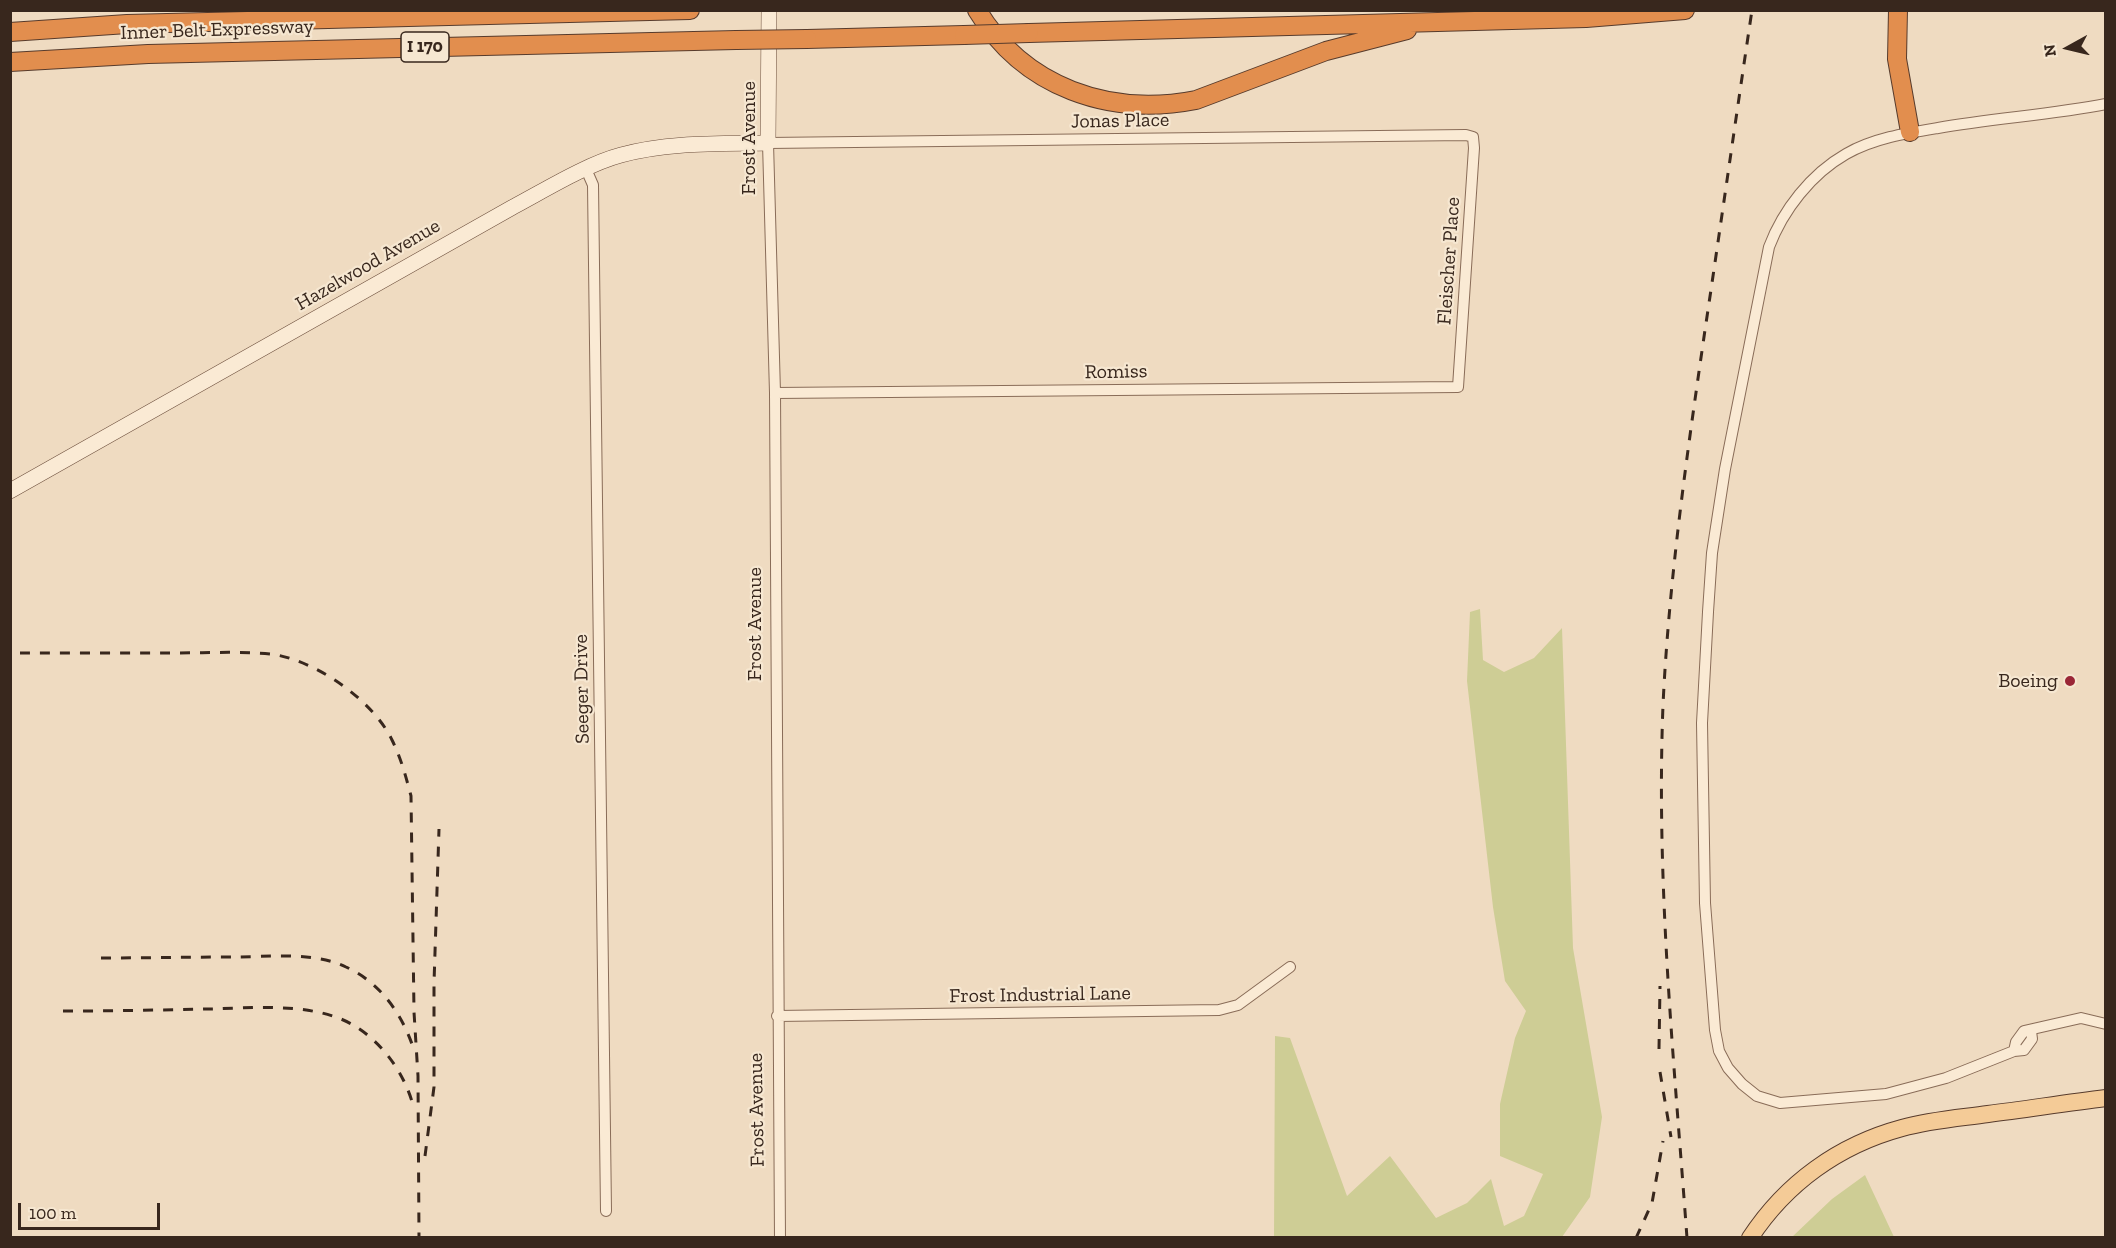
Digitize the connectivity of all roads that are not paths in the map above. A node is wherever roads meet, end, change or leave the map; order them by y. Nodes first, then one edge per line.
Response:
1 (690, 10) edge
2 (769, 10) edge
3 (977, 10) edge
4 (1685, 10) edge
5 (1898, 10) edge
6 (1909, 10) edge
7 (1447, 21) junction
8 (10, 32) edge
9 (10, 62) edge
10 (2106, 104) edge
11 (1910, 132) junction
12 (1473, 137) joint
13 (768, 143) junction
14 (586, 170) junction
15 (1458, 387) joint
16 (774, 393) junction
17 (10, 491) edge
18 (1290, 967) dead end
19 (777, 1017) junction
20 (2106, 1024) edge
21 (2106, 1098) edge
22 (606, 1211) dead end
23 (780, 1238) edge
24 (1750, 1238) edge

1 - 8 highway, Inner Belt Expressway / I 170
2 - 13 street, Frost Avenue
3 - 7 highway
4 - 7 highway, Inner Belt Expressway / I 170
5 - 11 highway
6 - 11 highway
7 - 9 highway, Inner Belt Expressway / I 170, bridge
10 - 11 street
11 - 20 street
12 - 13 street, Jonas Place
12 - 15 street, Fleischer Place
13 - 14 street, Hazelwood Avenue
13 - 16 street, Frost Avenue
14 - 17 street, Hazelwood Avenue
14 - 22 street, Seeger Drive
15 - 16 street, Romiss
16 - 19 street, Frost Avenue
18 - 19 street, Frost Industrial Lane
19 - 23 street, Frost Avenue
21 - 24 main road

